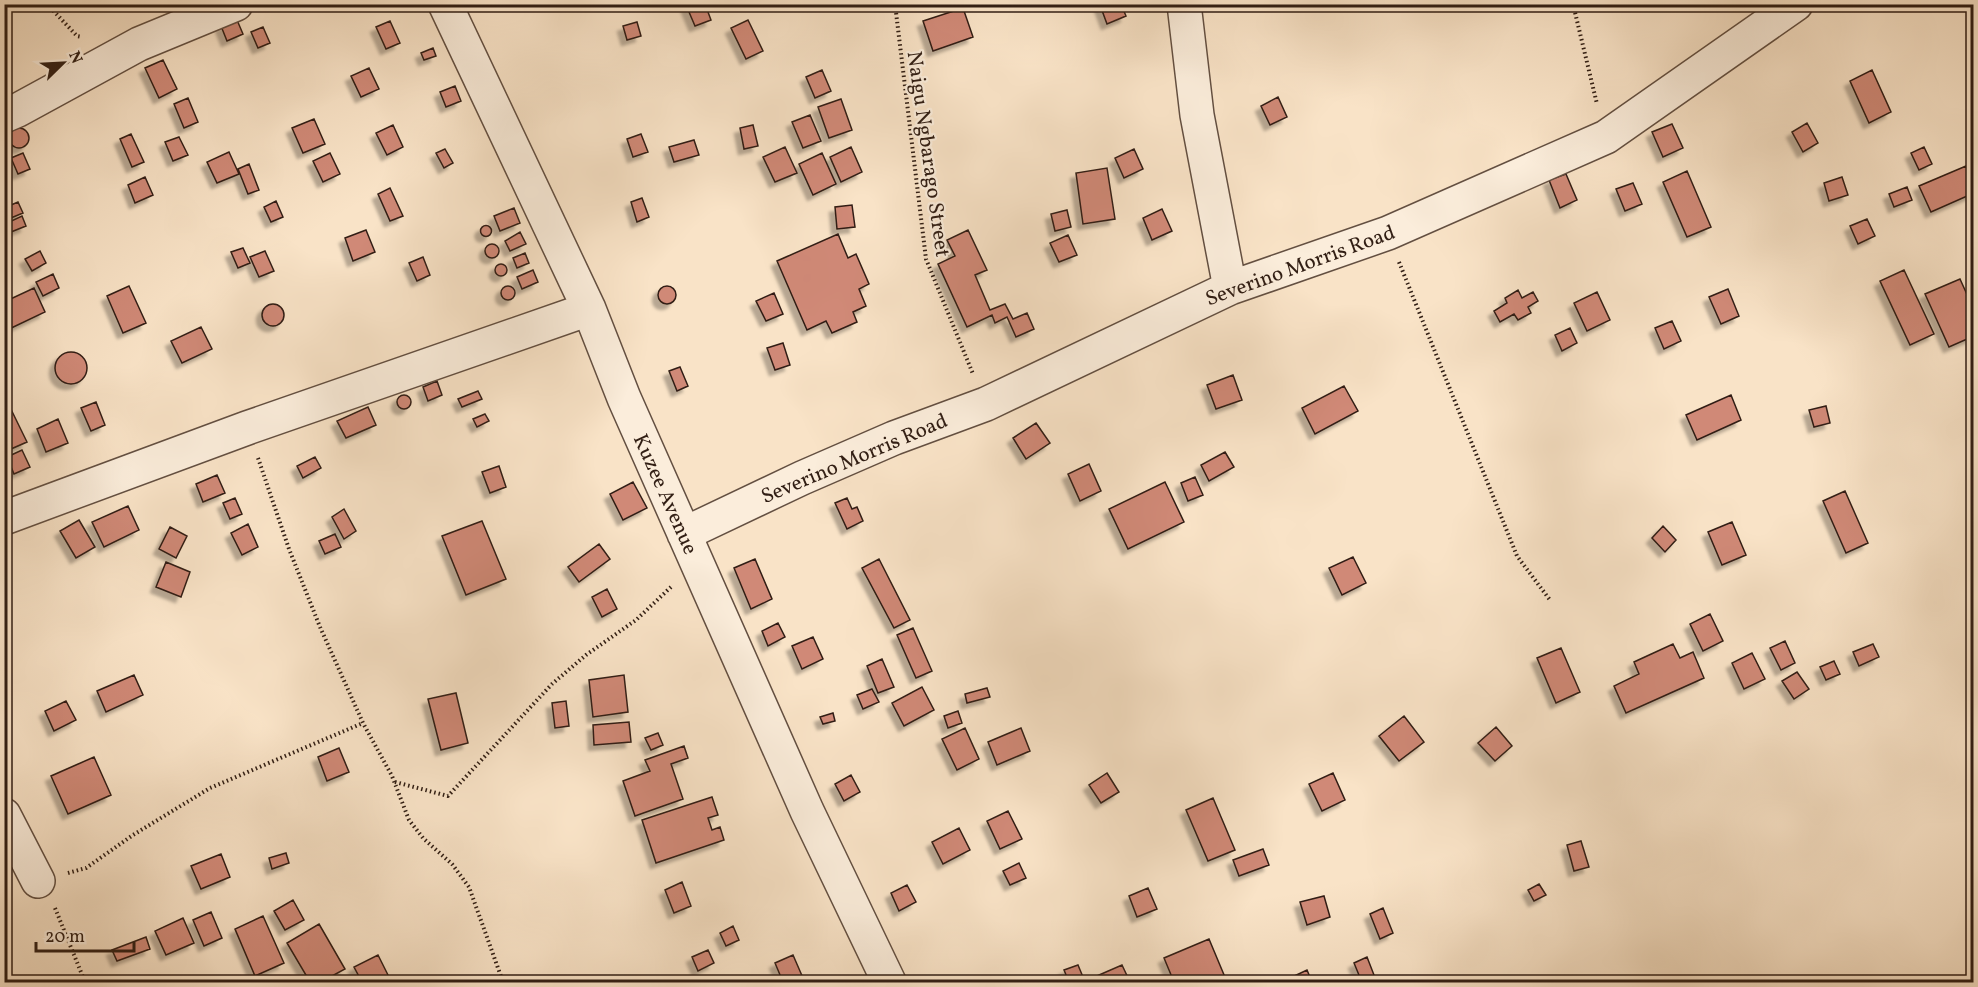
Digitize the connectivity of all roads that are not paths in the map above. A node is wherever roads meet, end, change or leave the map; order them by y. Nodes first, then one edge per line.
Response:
1 (236, 4) edge
2 (445, 4) edge
3 (1184, 4) edge
4 (1796, 4) edge
5 (4, 116) edge
6 (1230, 288) junction
7 (589, 309) junction
8 (4, 518) edge
9 (691, 548) junction
10 (4, 815) edge
11 (40, 880) road end
12 (888, 982) edge

1 - 5 street
2 - 7 street, Kuzee Avenue
3 - 6 street
4 - 6 street, Severino Morris Road
6 - 9 street, Severino Morris Road
7 - 8 street
7 - 9 street, Kuzee Avenue
9 - 12 street, Kuzee Avenue
10 - 11 street

